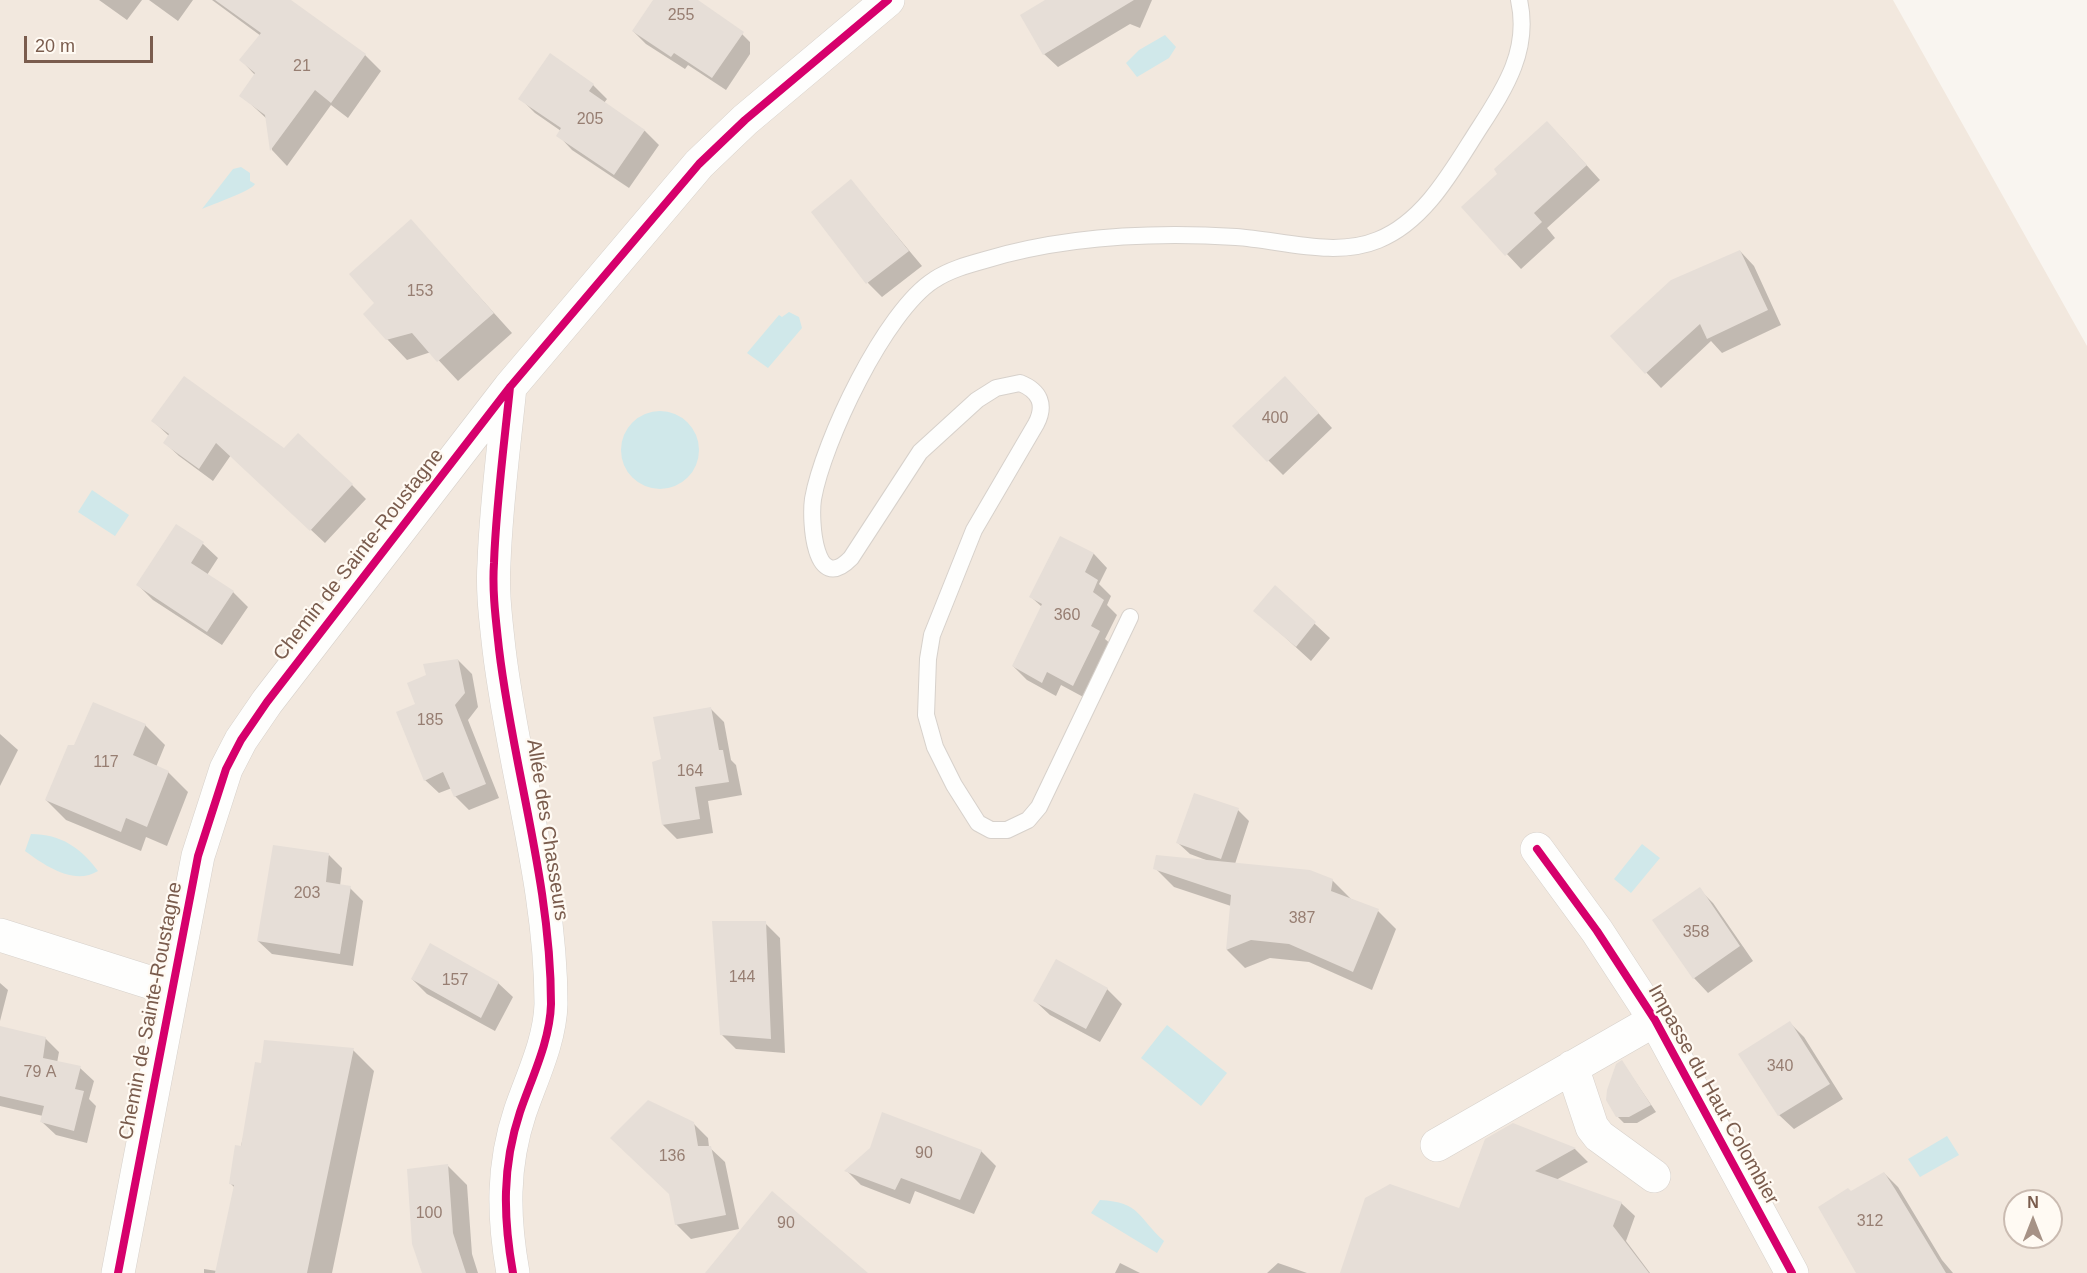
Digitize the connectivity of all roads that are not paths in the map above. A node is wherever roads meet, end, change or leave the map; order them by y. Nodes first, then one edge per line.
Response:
1 (888, 0) edge
2 (1519, 0) edge
3 (510, 387) junction
4 (1130, 617) dead end
5 (1537, 849) dead end
6 (0, 935) edge
7 (171, 990) junction
8 (1655, 1020) junction
9 (1572, 1067) junction
10 (1437, 1145) dead end
11 (1654, 1176) dead end
12 (118, 1273) edge
13 (513, 1273) edge
14 (1792, 1273) edge

1 - 3 street, Chemin de Sainte-Roustagne
2 - 4 lane
3 - 7 street, Chemin de Sainte-Roustagne
3 - 13 street, Allée des Chasseurs
5 - 8 street, Impasse du Haut Colombier
6 - 7 street
7 - 12 street, Chemin de Sainte-Roustagne
8 - 9 street
8 - 14 street, Impasse du Haut Colombier
9 - 10 street
9 - 11 street

